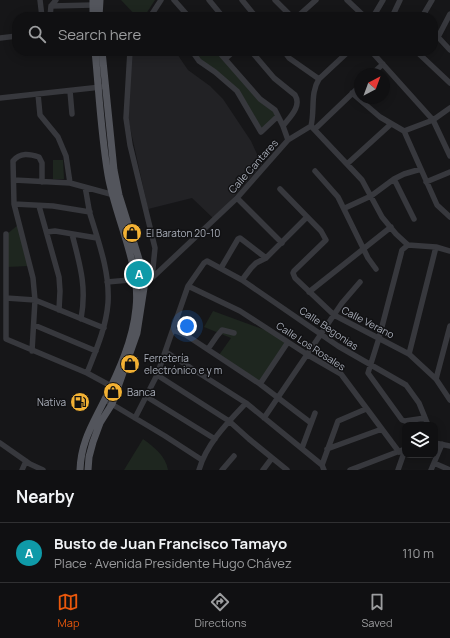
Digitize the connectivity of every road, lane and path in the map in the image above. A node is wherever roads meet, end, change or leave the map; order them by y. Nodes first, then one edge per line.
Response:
1 (40, 0) edge
2 (56, 0) edge
3 (100, 0) edge
4 (161, 0) edge
5 (174, 0) edge
6 (209, 0) edge
7 (275, 0) edge
8 (316, 0) edge
9 (347, 0) edge
10 (383, 0) edge
11 (400, 0) edge
12 (432, 0) edge
13 (244, 1) edge
14 (93, 3) edge
15 (51, 6) junction
16 (41, 12) edge
17 (50, 12) edge
18 (99, 12) edge
19 (153, 12) edge
20 (184, 12) edge
21 (219, 12) edge
22 (252, 12) edge
23 (287, 12) edge
24 (303, 12) edge
25 (360, 12) edge
26 (376, 12) edge
27 (394, 12) edge
28 (425, 12) edge
29 (450, 14) edge
30 (12, 37) edge
31 (0, 38) edge
32 (450, 50) edge
33 (96, 56) edge
34 (102, 56) edge
35 (130, 56) edge
36 (196, 56) edge
37 (222, 56) edge
38 (228, 56) edge
39 (255, 56) edge
40 (288, 56) edge
41 (344, 56) edge
42 (375, 56) edge
43 (421, 56) edge
44 (225, 59) junction
45 (382, 64) junction
46 (378, 68) edge
47 (319, 79) junction
48 (450, 83) edge
49 (102, 87) junction
50 (70, 91) junction
51 (352, 93) joint
52 (38, 94) junction
53 (0, 98) edge
54 (450, 108) edge
55 (72, 114) dead end
56 (278, 116) junction
57 (433, 120) junction
58 (391, 124) junction
59 (283, 126) junction
60 (313, 127) junction
61 (404, 131) junction
62 (288, 140) junction
63 (448, 146) edge
64 (450, 156) edge
65 (347, 164) junction
66 (421, 168) junction
67 (315, 172) dead end
68 (450, 172) edge
69 (394, 179) junction
70 (14, 180) junction
71 (42, 182) junction
72 (426, 182) junction
73 (70, 183) junction
74 (85, 187) junction
75 (280, 189) dead end
76 (116, 195) junction
77 (371, 196) junction
78 (237, 198) junction
79 (14, 204) junction
80 (39, 206) junction
81 (345, 208) junction
82 (90, 212) junction
83 (450, 217) edge
84 (307, 218) junction
85 (414, 219) dead end
86 (391, 227) junction
87 (47, 232) junction
88 (6, 234) dead end
89 (72, 234) junction
90 (97, 238) junction
91 (282, 244) junction
92 (408, 245) junction
93 (436, 247) junction
94 (363, 249) junction
95 (450, 251) edge
96 (266, 258) junction
97 (220, 268) junction
98 (376, 269) dead end
99 (135, 278) junction
100 (152, 278) junction
101 (144, 279) junction
102 (242, 280) junction
103 (107, 282) junction
104 (360, 282) dead end
105 (188, 286) junction
106 (309, 292) junction
107 (6, 298) junction
108 (35, 300) junction
109 (59, 310) junction
110 (334, 315) junction
111 (82, 319) junction
112 (34, 325) junction
113 (450, 326) edge
114 (104, 328) junction
115 (173, 330) junction
116 (234, 333) dead end
117 (321, 334) junction
118 (379, 338) junction
119 (448, 340) edge
120 (288, 342) junction
121 (208, 349) junction
122 (32, 351) junction
123 (96, 351) junction
124 (166, 352) junction
125 (409, 354) junction
126 (308, 355) junction
127 (370, 364) junction
128 (87, 373) junction
129 (157, 375) junction
130 (436, 379) junction
131 (260, 384) junction
132 (111, 386) junction
133 (147, 397) junction
134 (278, 398) junction
135 (105, 400) junction
136 (450, 400) edge
137 (246, 403) junction
138 (112, 404) junction
139 (366, 409) junction
140 (315, 413) dead end
141 (135, 418) junction
142 (264, 418) junction
143 (425, 418) junction
144 (229, 421) junction
145 (427, 422) edge
146 (311, 423) junction
147 (382, 429) junction
148 (215, 439) junction
149 (0, 443) edge
150 (438, 443) edge
151 (442, 444) junction
152 (450, 446) edge
153 (302, 448) junction
154 (326, 449) junction
155 (402, 449) edge
156 (402, 450) edge
157 (402, 454) edge
158 (234, 456) dead end
159 (272, 458) junction
160 (202, 460) junction
161 (26, 461) junction
162 (371, 463) junction
163 (434, 463) junction
164 (323, 467) edge
165 (22, 470) edge
166 (43, 470) edge
167 (80, 470) edge
168 (88, 470) edge
169 (199, 470) edge
170 (222, 470) edge
171 (263, 470) edge
172 (287, 470) edge
173 (350, 470) edge
174 (369, 470) edge
175 (398, 470) edge
176 (431, 470) edge
177 (450, 470) edge

1 - 16 street
2 - 15 street
3 - 18 main road
4 - 19 street
5 - 20 street
6 - 21 street
7 - 23 street
8 - 24 street
9 - 25 street
10 - 26 street
11 - 27 street
12 - 28 street
13 - 22 street
14 - 15 street
15 - 17 street
29 - 32 street
30 - 31 street
33 - 49 main road
34 - 49 main road
35 - 100 street
36 - 56 street
37 - 44 street
38 - 44 street
39 - 59 street
40 - 47 street
41 - 47 street
42 - 45 street
43 - 48 street
44 - 56 street
45 - 46 street
45 - 57 street
47 - 60 street
49 - 50 street
49 - 76 main road
50 - 52 street
50 - 55 street
51 - 58 street
51 - 60 street, Calle Cantares
52 - 53 street
52 - 73 street
54 - 57 street
56 - 59 street
57 - 61 street
57 - 63 street
58 - 61 street
58 - 65 street
59 - 62 street
60 - 62 street, Calle Cantares
60 - 65 street
61 - 66 street
62 - 78 street, Calle Cantares
63 - 64 street
65 - 77 street
66 - 69 street
66 - 72 street
67 - 81 street
68 - 72 street
69 - 77 street
69 - 85 street
70 - 71 street
70 - 71 street
70 - 79 street
71 - 73 street
72 - 83 street
73 - 74 street
74 - 76 street
74 - 82 street
75 - 84 street, Calle Verano
76 - 99 main road
76 - 101 main road
77 - 81 street
77 - 86 street
78 - 91 street
78 - 100 street, Calle Cantares
79 - 80 street
79 - 108 street
80 - 82 street
80 - 87 street
81 - 94 street
82 - 90 street
84 - 91 street
84 - 106 street, Calle Verano
86 - 92 street
86 - 94 street
87 - 89 street
87 - 109 street
88 - 107 street
89 - 90 street
89 - 111 street
90 - 103 street
91 - 96 street
92 - 93 street
92 - 118 street
93 - 95 street
93 - 125 street
94 - 98 street
94 - 106 street
96 - 97 street
96 - 102 street
97 - 102 street, Calle Begonias
97 - 105 street, Calle Begonias
99 - 101 street
99 - 103 street
99 - 132 main road
100 - 101 street
101 - 138 main road
102 - 117 street, Calle Begonias
103 - 114 street
104 - 110 street
105 - 115 street
105 - 120 street, Calle Los Rosales
106 - 110 street, Calle Verano
107 - 108 street
107 - 122 street
108 - 109 street
108 - 112 street
109 - 111 street
110 - 117 street
110 - 118 street, Calle Verano
111 - 114 street
112 - 122 street
112 - 123 street
113 - 119 street
114 - 123 street
115 - 121 street
115 - 124 street
116 - 121 street
117 - 126 street
117 - 127 street, Calle Begonias
118 - 125 street, Calle Verano
118 - 127 street
119 - 130 street
120 - 126 street, Calle Los Rosales
120 - 131 street
121 - 131 street
122 - 128 street
123 - 128 street
124 - 129 street
124 - 137 street
125 - 130 street, Calle Verano
126 - 134 street
126 - 139 street, Calle Los Rosales
127 - 143 street, Calle Begonias
127 - 143 street
128 - 132 street
129 - 133 street
129 - 144 street
130 - 136 street, Calle Verano
131 - 134 street
132 - 135 main road
133 - 141 street
133 - 148 street
134 - 142 street
134 - 146 street
135 - 138 street
135 - 167 main road
137 - 142 street
137 - 144 street
138 - 141 street
138 - 168 main road
139 - 147 street, Calle Los Rosales
139 - 154 street
140 - 146 street
141 - 160 street
142 - 153 street
143 - 145 street, Calle Begonias
144 - 148 street
144 - 159 street
146 - 153 street
147 - 154 street
147 - 155 street, Calle Los Rosales
148 - 160 street
149 - 161 street
150 - 151 street
151 - 152 street
151 - 163 street
153 - 164 street
154 - 164 street
156 - 162 street
157 - 175 street
158 - 170 street
159 - 171 street
159 - 172 street
160 - 169 street
161 - 165 street
161 - 166 street
162 - 173 street
162 - 174 street
163 - 176 street
163 - 177 street

